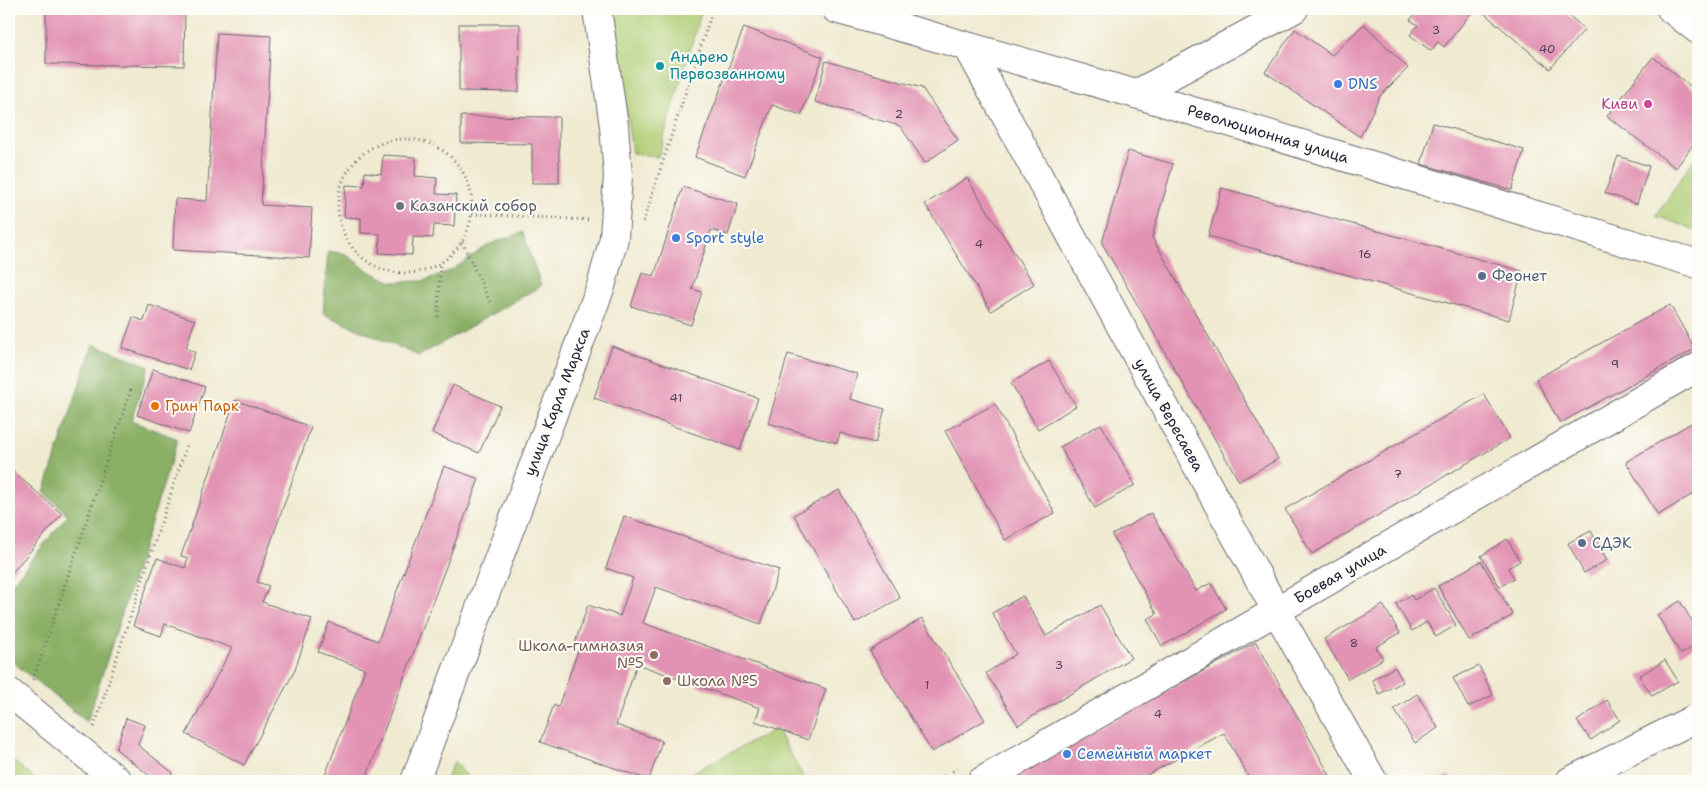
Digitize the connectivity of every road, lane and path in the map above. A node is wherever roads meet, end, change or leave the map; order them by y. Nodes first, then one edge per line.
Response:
1 (597, 9) edge
2 (836, 9) edge
3 (1294, 9) edge
4 (1671, 9) edge
5 (1698, 30) edge
6 (968, 47) junction
7 (1136, 94) junction
8 (472, 214) junction
9 (616, 223) junction
10 (462, 242) junction
11 (440, 263) junction
12 (1698, 264) edge
13 (490, 302) dead end
14 (438, 317) dead end
15 (1698, 367) edge
16 (132, 386) dead end
17 (187, 444) dead end
18 (1276, 610) junction
19 (20, 689) edge
20 (1698, 717) edge
21 (91, 735) dead end
22 (118, 781) edge
23 (415, 781) edge
24 (982, 781) edge
25 (1373, 781) edge
26 (1570, 781) edge

1 - 9 street, улица Карла Маркса
2 - 6 street, Революционная улица
3 - 7 street
4 - 5 street
6 - 7 street, Революционная улица
6 - 18 street, улица Вересаева
7 - 12 street, Революционная улица
8 - 9 path
8 - 10 path
8 - 11 path
9 - 23 street, улица Карла Маркса
10 - 11 path
10 - 13 path
11 - 14 path
15 - 18 street, Боевая улица
16 - 19 path
17 - 21 path
18 - 24 street, Боевая улица
18 - 25 street, улица Вересаева
19 - 22 street
20 - 26 street

